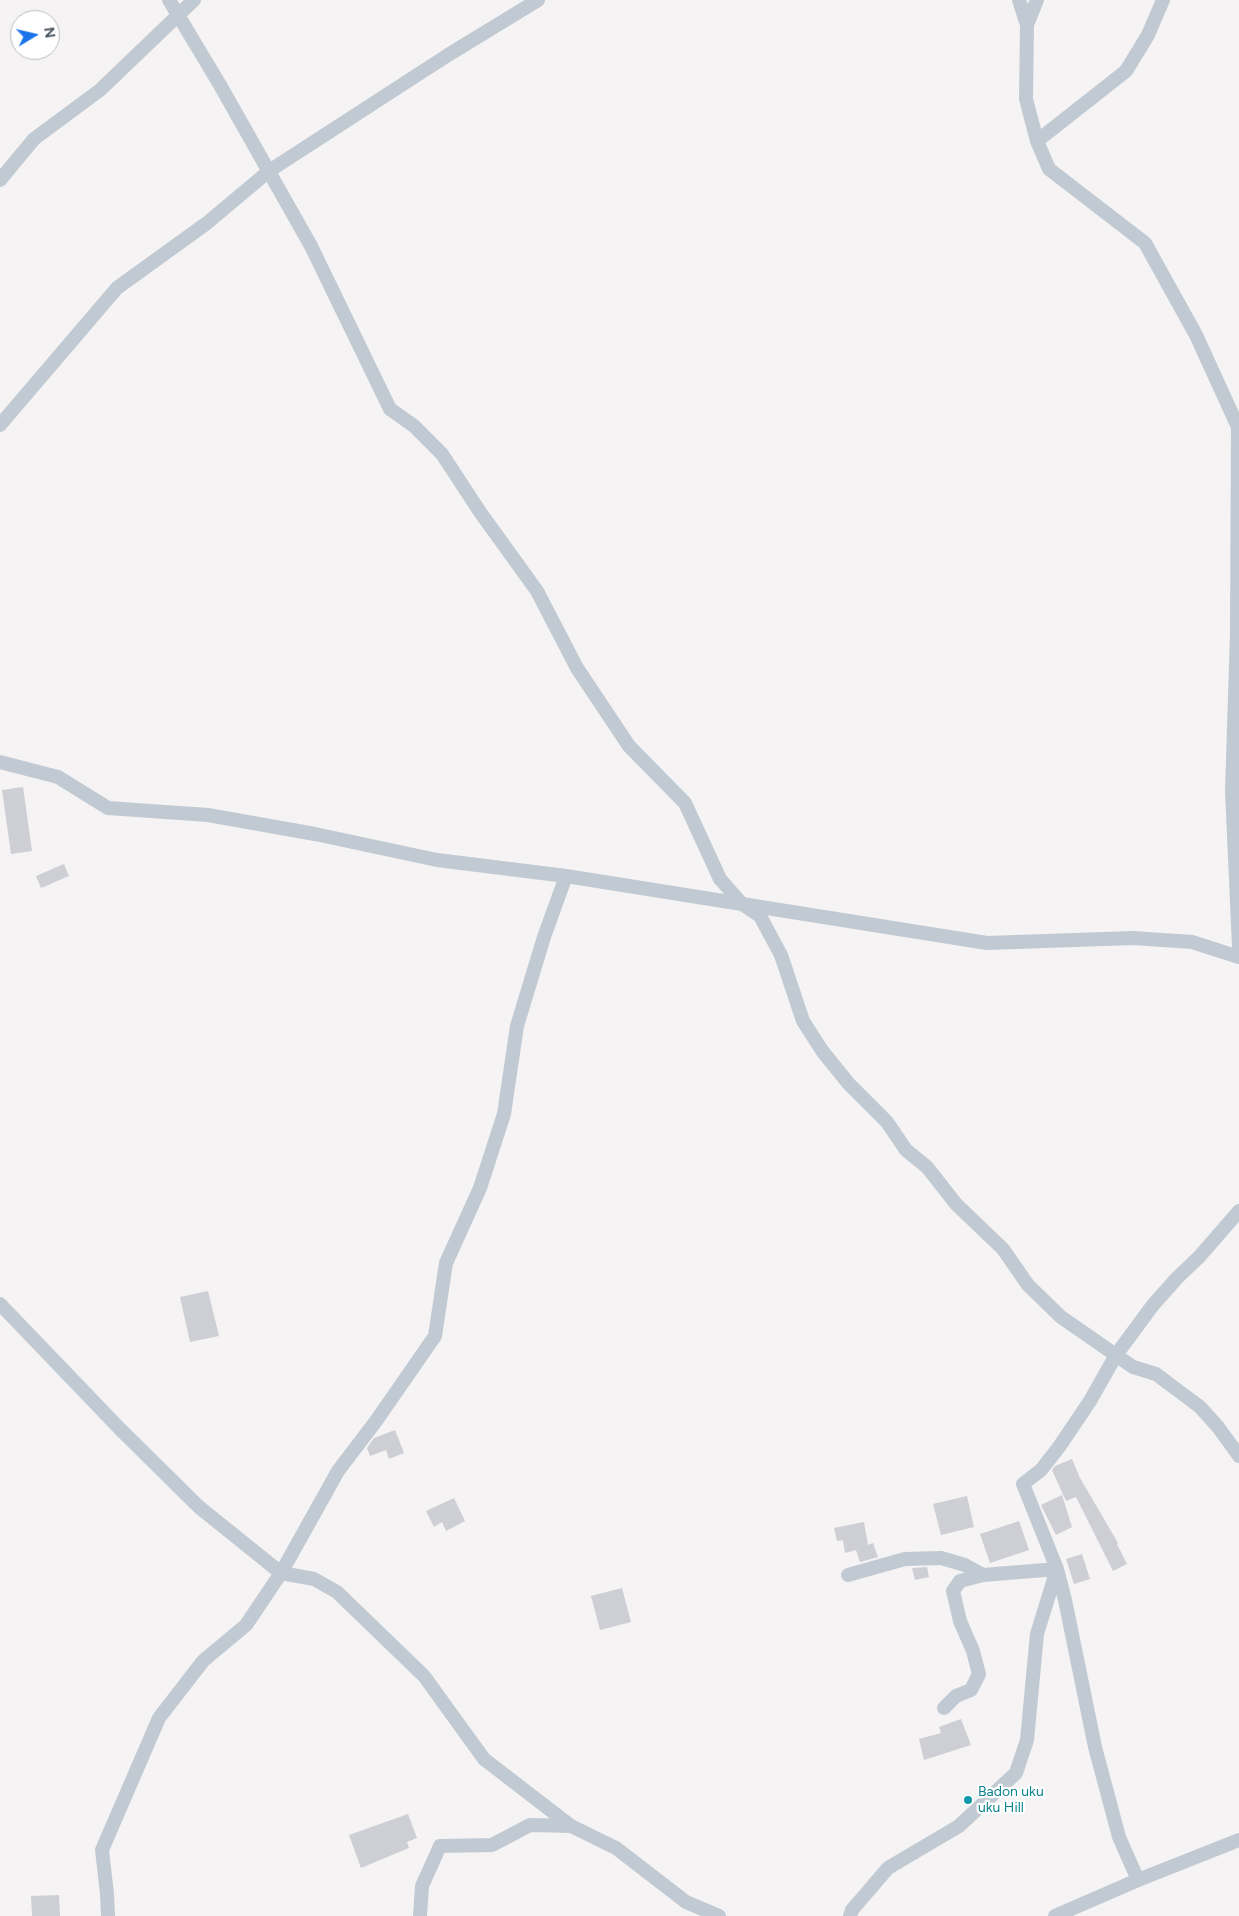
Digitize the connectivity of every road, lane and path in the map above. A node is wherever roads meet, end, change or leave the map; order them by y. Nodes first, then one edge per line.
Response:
1 (169, 0) edge
2 (194, 0) edge
3 (538, 0) edge
4 (1019, 0) edge
5 (1037, 0) edge
6 (1163, 0) edge
7 (178, 15) junction
8 (1027, 25) junction
9 (1037, 141) junction
10 (269, 171) junction
11 (0, 180) edge
12 (0, 425) edge
13 (0, 762) edge
14 (566, 876) junction
15 (742, 904) junction
16 (1239, 947) edge
17 (1239, 957) edge
18 (1239, 1211) edge
19 (0, 1304) edge
20 (1116, 1355) junction
21 (1239, 1456) edge
22 (1057, 1569) junction
23 (281, 1573) junction
24 (848, 1575) dead end
25 (983, 1575) junction
26 (944, 1708) dead end
27 (571, 1826) junction
28 (1239, 1840) edge
29 (1138, 1880) junction
30 (108, 1916) edge
31 (420, 1916) edge
32 (719, 1916) edge
33 (850, 1916) edge
34 (1055, 1916) edge

1 - 7 street
2 - 7 street
3 - 10 street
4 - 8 street
5 - 8 street
6 - 9 street
7 - 10 street
7 - 11 street
8 - 9 street
9 - 16 street
10 - 12 street
10 - 15 street
13 - 14 street
14 - 15 street
14 - 23 street
15 - 17 street
15 - 20 street
18 - 20 street
19 - 23 street
20 - 21 street
20 - 22 street
22 - 25 street
22 - 29 street
22 - 33 street
23 - 27 street
23 - 30 street
24 - 25 street
25 - 26 street
27 - 31 street
27 - 32 street
28 - 29 street
29 - 34 street

